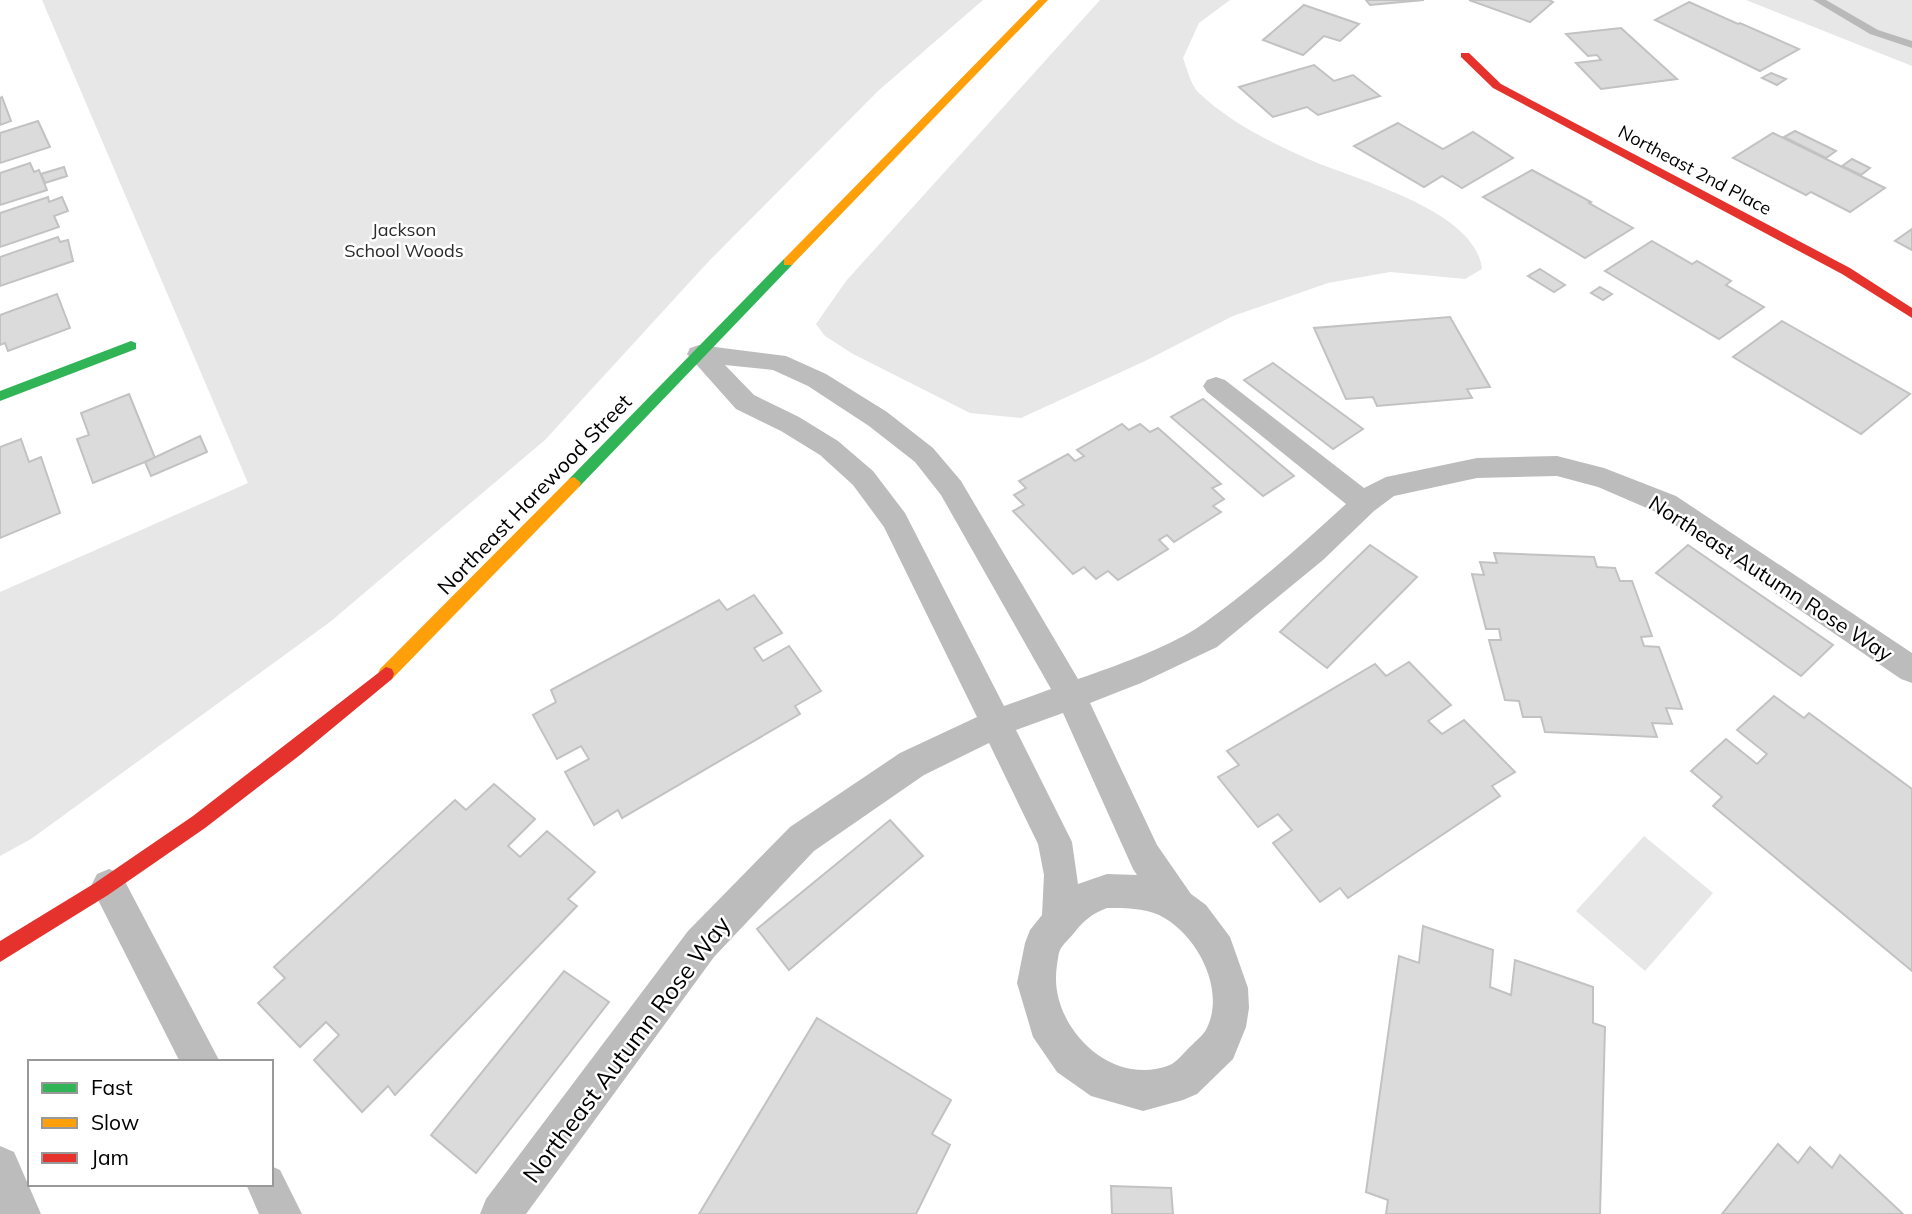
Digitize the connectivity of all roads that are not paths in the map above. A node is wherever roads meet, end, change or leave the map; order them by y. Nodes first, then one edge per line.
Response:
1 (1043, 0) edge
2 (1465, 55) dead end
3 (1912, 314) edge
4 (131, 346) dead end
5 (699, 354) junction
6 (1216, 386) dead end
7 (0, 396) edge
8 (1364, 503) junction
9 (1912, 670) edge
10 (1070, 694) junction
11 (997, 723) junction
12 (109, 886) junction
13 (1178, 905) junction
14 (1060, 919) junction
15 (0, 952) edge
16 (200, 1060) edge
17 (0, 1166) edge
18 (267, 1186) edge
19 (20, 1214) edge
20 (281, 1214) edge
21 (501, 1214) edge

1 - 5 street, Northeast Harewood Street
2 - 3 street, Northeast 2nd Place
4 - 7 street
5 - 10 lane
5 - 11 lane
5 - 12 street, Northeast Harewood Street
6 - 8 lane
8 - 9 lane, Northeast Autumn Rose Way
8 - 10 lane, Northeast Autumn Rose Way
10 - 11 lane, Northeast Autumn Rose Way
10 - 13 lane
11 - 14 lane
11 - 21 lane, Northeast Autumn Rose Way
12 - 15 street, Northeast Harewood Street
12 - 16 lane
13 - 14 lane
13 - 14 lane
17 - 19 lane
18 - 20 lane

